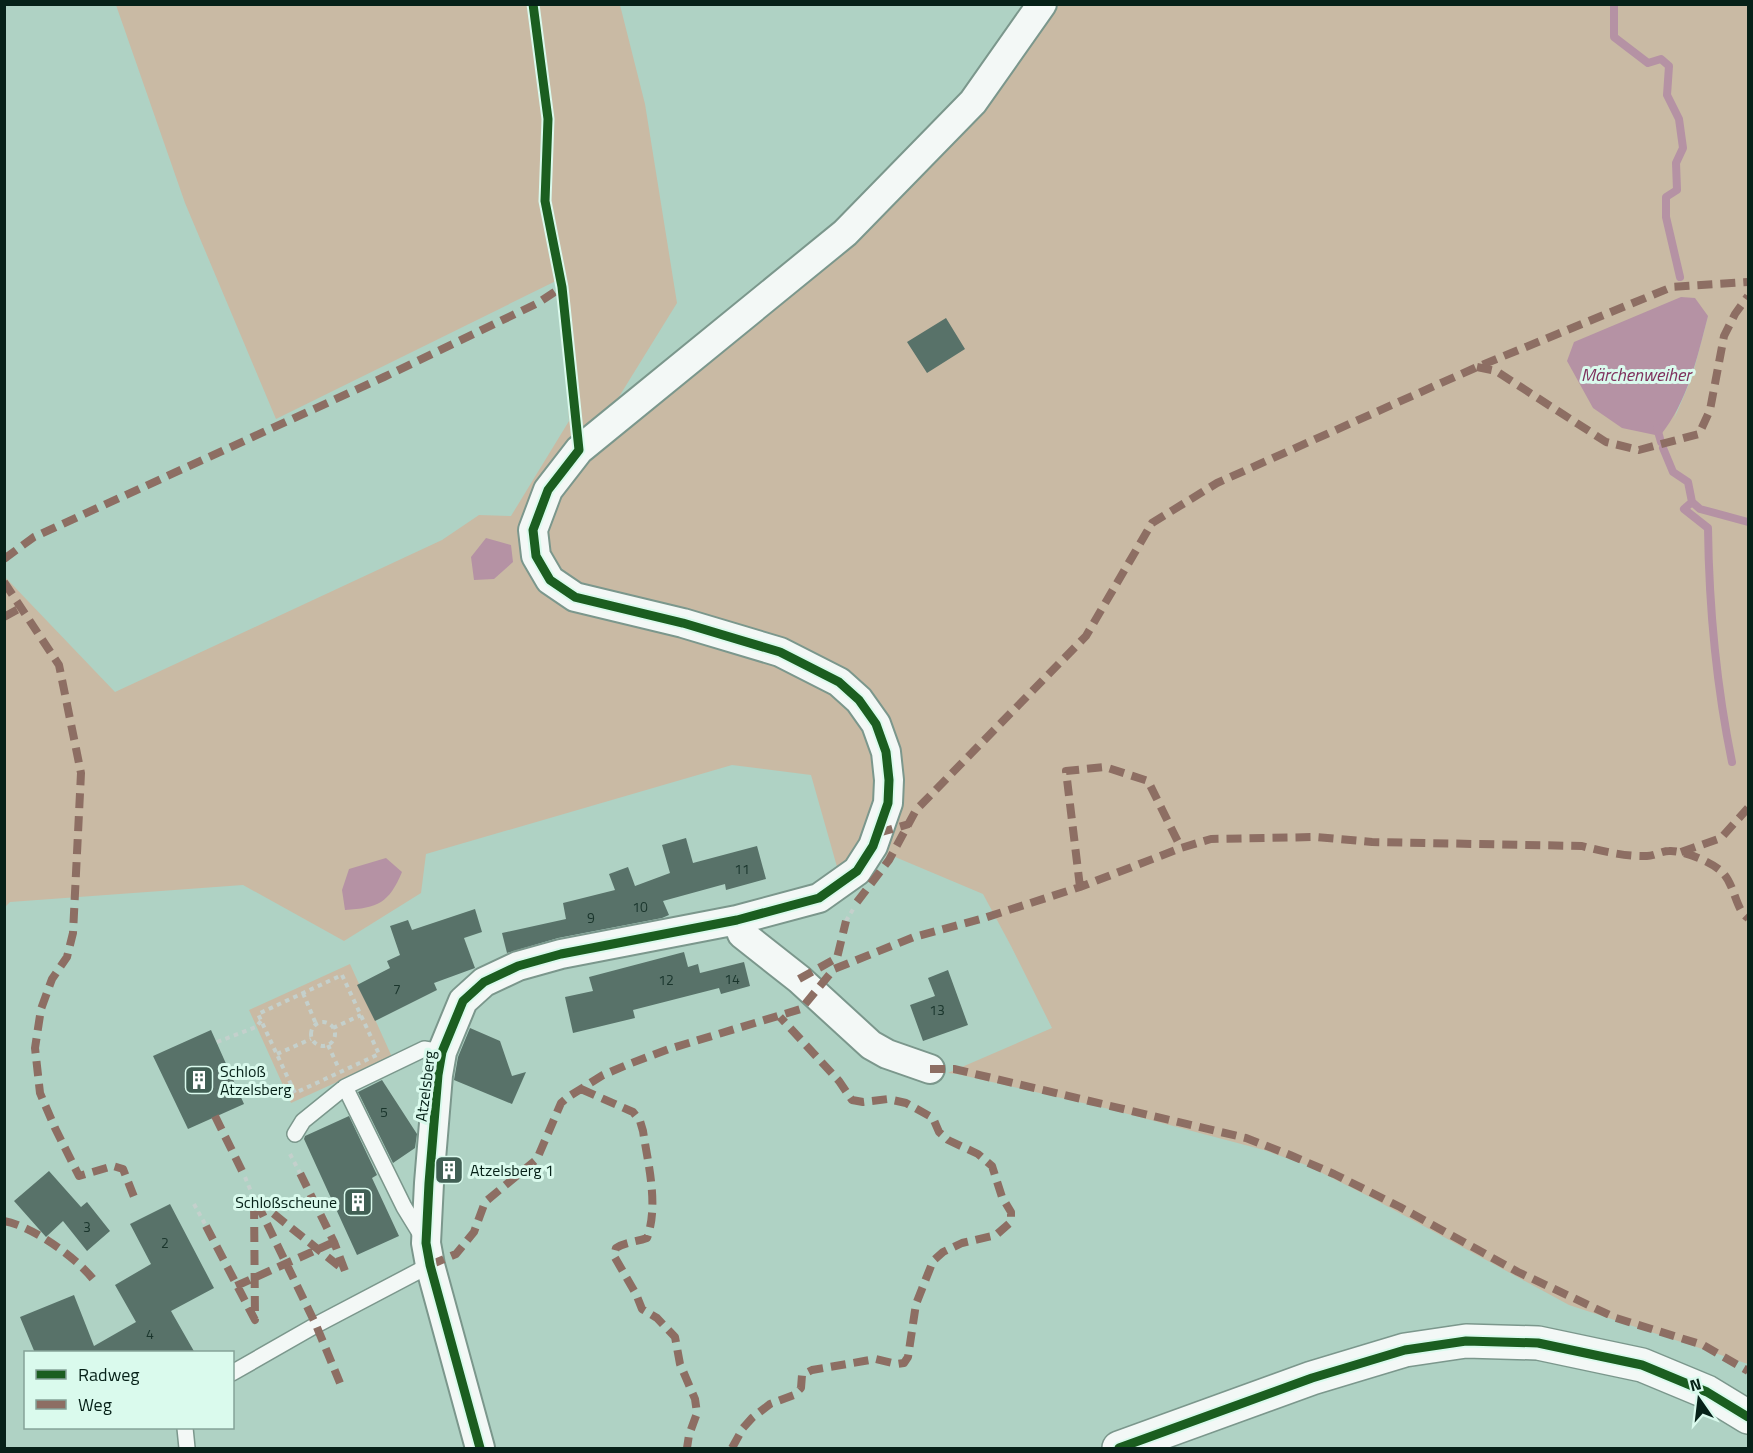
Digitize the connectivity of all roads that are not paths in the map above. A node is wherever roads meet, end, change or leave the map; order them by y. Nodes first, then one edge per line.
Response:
1 (1041, 4) edge
2 (737, 920) junction
3 (442, 1052) junction
4 (930, 1069) dead end
5 (343, 1079) junction
6 (295, 1134) dead end
7 (428, 1254) junction
8 (234, 1372) edge
9 (1749, 1416) edge
10 (185, 1429) edge
11 (187, 1449) edge
12 (480, 1449) edge
13 (1119, 1449) edge

1 - 2 street, Atzelsberg
2 - 3 street, Atzelsberg
2 - 4 street
3 - 5 lane
3 - 7 street, Atzelsberg
5 - 6 lane
5 - 7 lane
7 - 8 lane
7 - 12 street, Atzelsberg
9 - 13 street
10 - 11 lane

